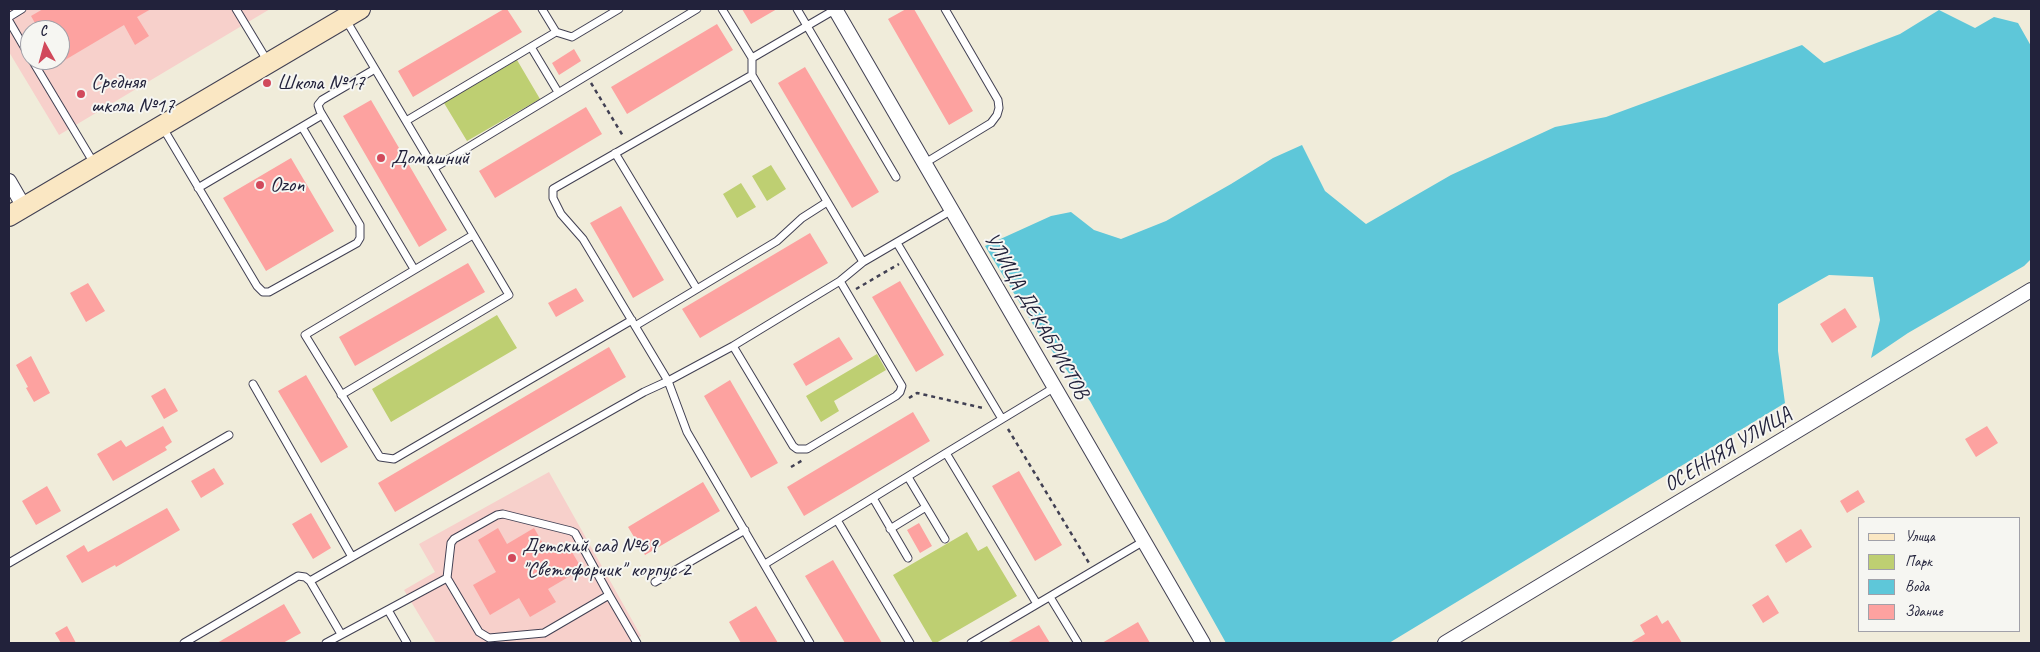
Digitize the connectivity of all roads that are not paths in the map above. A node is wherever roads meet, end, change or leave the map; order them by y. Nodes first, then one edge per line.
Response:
1 (22, 9) edge
2 (236, 9) edge
3 (542, 9) edge
4 (619, 9) edge
5 (698, 9) edge
6 (722, 9) edge
7 (797, 9) edge
8 (836, 9) edge
9 (945, 9) edge
10 (352, 13) edge
11 (9, 17) edge
12 (9, 21) edge
13 (807, 25) junction
14 (556, 32) junction
15 (20, 40) edge
16 (531, 47) junction
17 (752, 58) junction
18 (268, 63) junction
19 (374, 69) junction
20 (38, 70) edge
21 (752, 75) junction
22 (558, 92) junction
23 (322, 115) junction
24 (406, 121) junction
25 (162, 126) junction
26 (302, 127) junction
27 (615, 153) junction
28 (925, 163) junction
29 (95, 165) junction
30 (434, 168) junction
31 (896, 177) dead end
32 (9, 181) edge
33 (198, 188) junction
34 (827, 202) junction
35 (952, 210) junction
36 (17, 211) edge
37 (473, 235) junction
38 (897, 243) junction
39 (863, 262) junction
40 (414, 269) junction
41 (840, 281) junction
42 (697, 289) junction
43 (2031, 290) edge
44 (634, 323) junction
45 (733, 346) junction
46 (668, 382) junction
47 (252, 384) dead end
48 (1054, 387) junction
49 (341, 395) junction
50 (1002, 419) junction
51 (229, 435) dead end
52 (946, 453) junction
53 (908, 477) junction
54 (873, 498) junction
55 (926, 507) junction
56 (837, 520) junction
57 (890, 529) junction
58 (745, 530) junction
59 (944, 539) dead end
60 (1144, 541) junction
61 (352, 557) junction
62 (908, 558) dead end
63 (9, 563) edge
64 (765, 564) junction
65 (447, 578) junction
66 (310, 581) junction
67 (655, 582) dead end
68 (609, 596) junction
69 (1050, 597) junction
70 (1037, 604) junction
71 (388, 610) junction
72 (341, 634) junction
73 (184, 643) edge
74 (326, 643) edge
75 (407, 643) edge
76 (637, 643) edge
77 (810, 643) edge
78 (910, 643) edge
79 (971, 643) edge
80 (1078, 643) edge
81 (1203, 643) edge
82 (1445, 643) edge

1 - 11 lane
2 - 18 lane
3 - 14 lane
4 - 14 lane
5 - 22 lane
6 - 17 lane
7 - 13 lane
8 - 13 lane
8 - 28 street, УЛИЦА ДЕКАБРИСТОВ
9 - 28 lane
10 - 18 street
10 - 19 lane
12 - 15 lane
13 - 17 lane
13 - 31 lane
14 - 16 lane
16 - 22 lane
16 - 24 lane
17 - 21 lane
18 - 25 street
19 - 23 lane
19 - 24 lane
20 - 29 lane
21 - 27 lane
21 - 34 lane
22 - 30 lane
23 - 26 lane
23 - 40 lane
24 - 30 lane
25 - 29 street
25 - 33 lane
26 - 33 lane
26 - 33 lane
27 - 42 lane
27 - 44 lane
28 - 35 street, УЛИЦА ДЕКАБРИСТОВ
29 - 36 street
30 - 37 lane
32 - 36 street
34 - 39 lane
34 - 42 lane
35 - 38 lane
35 - 48 street, УЛИЦА ДЕКАБРИСТОВ
37 - 40 lane
37 - 49 lane
38 - 39 lane
38 - 50 lane
39 - 41 lane
40 - 49 lane
41 - 45 lane
41 - 45 lane
42 - 44 lane
43 - 82 street, ОСЕННЯЯ УЛИЦА
44 - 46 lane
44 - 49 lane
45 - 46 lane
46 - 58 lane
46 - 61 lane
47 - 61 lane
48 - 50 lane
48 - 60 street, УЛИЦА ДЕКАБРИСТОВ
50 - 52 lane
51 - 63 lane
52 - 53 lane
52 - 70 lane
53 - 54 lane
53 - 55 lane
54 - 56 lane
54 - 57 lane
55 - 57 lane
55 - 59 lane
56 - 64 lane
56 - 78 lane
57 - 62 lane
58 - 64 lane
58 - 67 lane
60 - 69 lane
60 - 81 street, УЛИЦА ДЕКАБРИСТОВ
61 - 66 lane
64 - 77 lane
65 - 68 lane
65 - 68 lane
65 - 71 lane
66 - 72 lane
66 - 73 lane
68 - 76 lane
69 - 70 lane
69 - 80 lane
70 - 79 lane
71 - 72 lane
71 - 75 lane
72 - 74 lane

